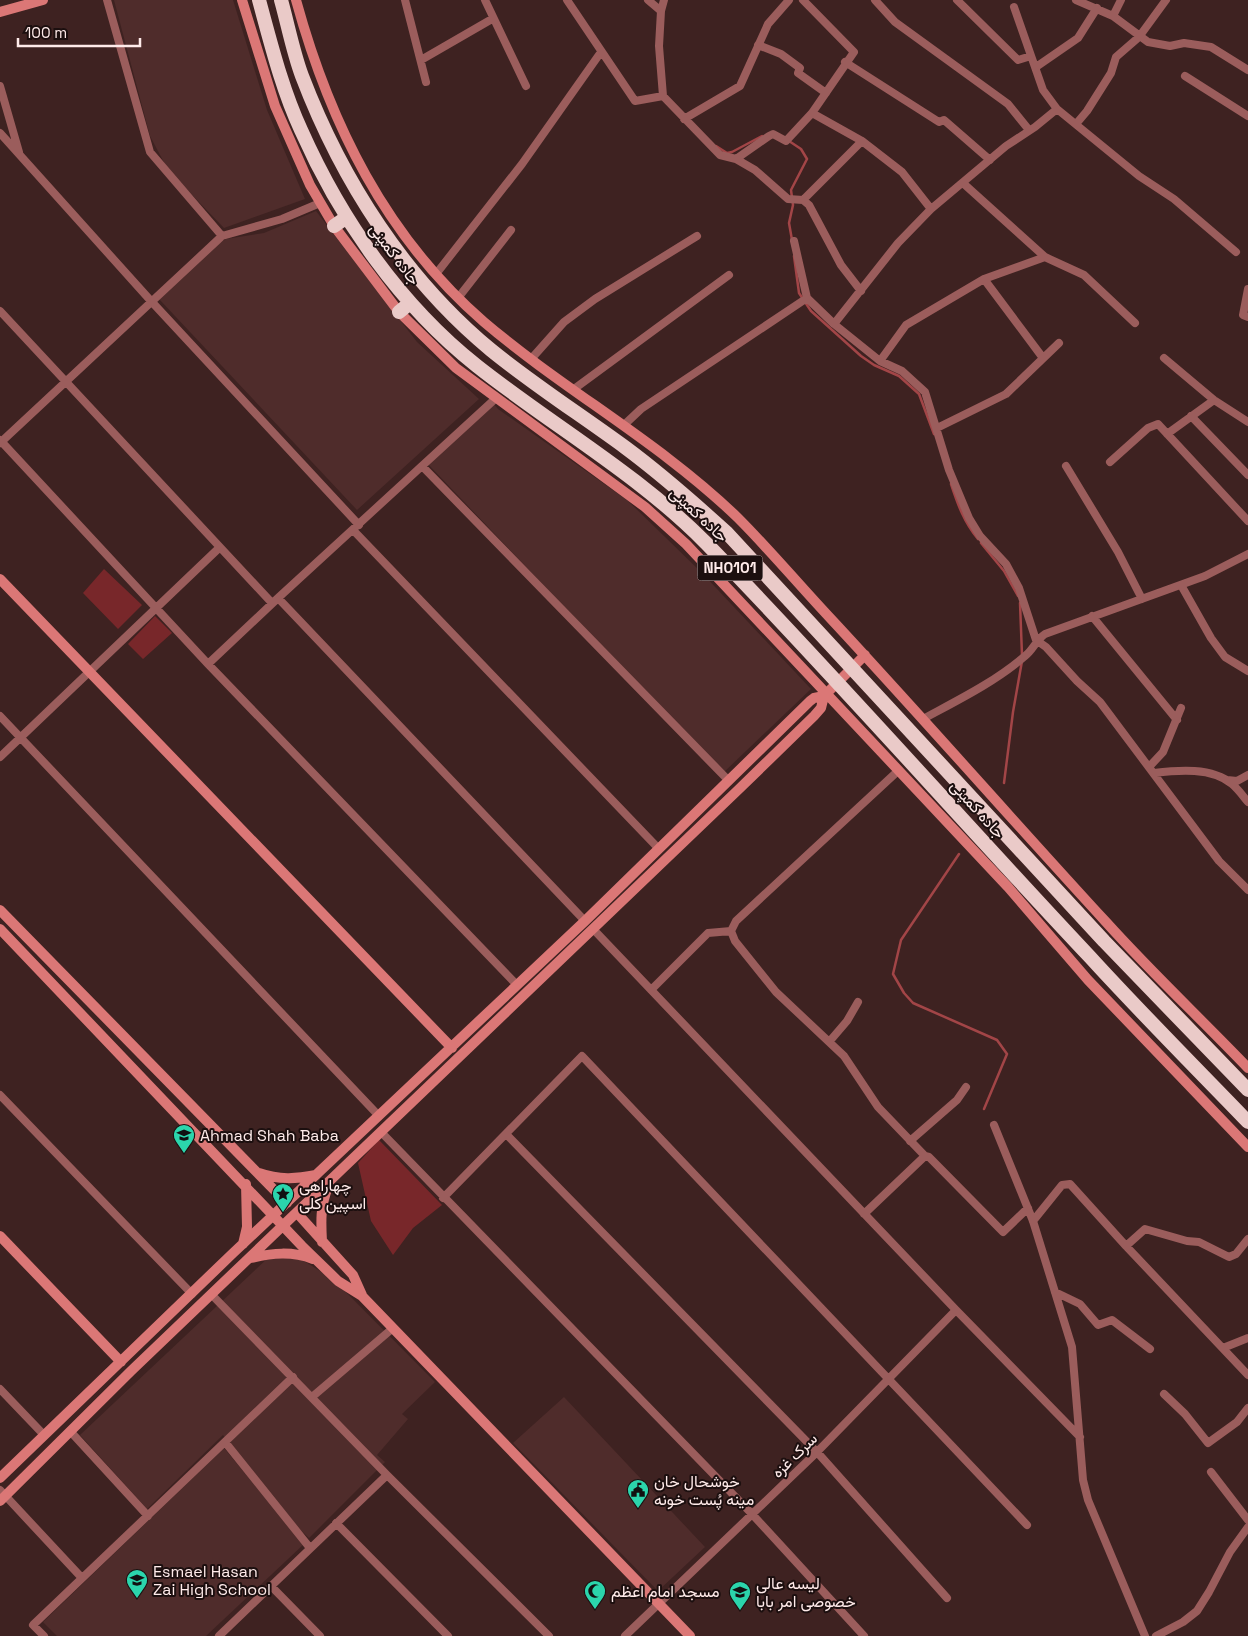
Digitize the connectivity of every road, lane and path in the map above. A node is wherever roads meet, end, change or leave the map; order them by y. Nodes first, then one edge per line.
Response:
1 (43, 0) edge
2 (107, 0) edge
3 (242, 0) edge
4 (259, 0) edge
5 (281, 0) edge
6 (296, 0) edge
7 (404, 0) edge
8 (485, 0) edge
9 (567, 0) edge
10 (648, 0) edge
11 (664, 0) edge
12 (789, 0) edge
13 (803, 0) edge
14 (875, 0) edge
15 (957, 0) edge
16 (1076, 0) edge
17 (1121, 0) edge
18 (1166, 0) edge
19 (1014, 7) dead end
20 (1097, 8) junction
21 (661, 11) junction
22 (0, 12) edge
23 (1113, 16) junction
24 (492, 18) junction
25 (1139, 37) junction
26 (758, 45) junction
27 (601, 52) junction
28 (1031, 56) junction
29 (421, 60) junction
30 (846, 62) junction
31 (1036, 67) junction
32 (1248, 70) edge
33 (1185, 76) dead end
34 (426, 82) dead end
35 (0, 86) edge
36 (526, 86) dead end
37 (826, 92) junction
38 (663, 96) junction
39 (1057, 109) junction
40 (812, 112) junction
41 (1248, 114) edge
42 (684, 119) junction
43 (1076, 124) junction
44 (1029, 130) junction
45 (0, 133) edge
46 (862, 142) junction
47 (20, 154) junction
48 (736, 159) junction
49 (990, 160) junction
50 (964, 184) junction
51 (804, 200) junction
52 (320, 203) junction
53 (931, 209) junction
54 (347, 218) junction
55 (334, 226) junction
56 (511, 230) dead end
57 (222, 236) junction
58 (697, 236) dead end
59 (794, 241) dead end
60 (1236, 252) dead end
61 (1045, 257) junction
62 (436, 274) junction
63 (729, 275) dead end
64 (984, 280) junction
65 (1248, 289) edge
66 (861, 290) junction
67 (458, 298) junction
68 (807, 298) junction
69 (151, 301) junction
70 (404, 308) junction
71 (0, 311) edge
72 (1248, 317) edge
73 (1135, 323) dead end
74 (834, 324) junction
75 (1059, 343) dead end
76 (532, 358) junction
77 (1044, 358) junction
78 (1164, 358) dead end
79 (880, 361) junction
80 (65, 382) junction
81 (574, 389) junction
82 (495, 399) junction
83 (1214, 400) junction
84 (1191, 416) junction
85 (1248, 422) edge
86 (624, 425) junction
87 (937, 428) junction
88 (1167, 434) junction
89 (0, 442) edge
90 (1110, 462) dead end
91 (422, 466) junction
92 (1066, 466) dead end
93 (1248, 475) edge
94 (1248, 521) edge
95 (356, 527) junction
96 (219, 548) junction
97 (1248, 554) edge
98 (0, 579) edge
99 (1182, 585) junction
100 (1142, 599) junction
101 (275, 601) junction
102 (156, 608) junction
103 (1092, 616) junction
104 (1036, 640) junction
105 (865, 656) junction
106 (208, 664) junction
107 (852, 668) junction
108 (1248, 671) edge
109 (89, 673) junction
110 (838, 682) junction
111 (826, 695) junction
112 (1181, 708) dead end
113 (0, 716) edge
114 (924, 719) junction
115 (1177, 720) junction
116 (20, 738) junction
117 (0, 757) edge
118 (899, 770) junction
119 (1152, 770) junction
120 (1248, 775) edge
121 (1226, 780) junction
122 (729, 781) junction
123 (1248, 802) edge
124 (659, 849) junction
125 (639, 868) junction
126 (648, 877) junction
127 (1248, 890) edge
128 (0, 910) edge
129 (585, 921) junction
130 (0, 930) edge
131 (594, 930) junction
132 (731, 931) junction
133 (535, 969) junction
134 (544, 978) junction
135 (517, 986) junction
136 (651, 990) junction
137 (858, 1002) dead end
138 (829, 1042) junction
139 (452, 1048) junction
140 (1248, 1068) edge
141 (966, 1087) dead end
142 (1248, 1090) edge
143 (0, 1094) edge
144 (379, 1116) junction
145 (1248, 1122) edge
146 (994, 1125) dead end
147 (382, 1133) junction
148 (507, 1135) junction
149 (910, 1141) junction
150 (1248, 1147) edge
151 (924, 1156) junction
152 (256, 1171) junction
153 (317, 1175) junction
154 (330, 1182) junction
155 (246, 1184) junction
156 (443, 1198) junction
157 (288, 1203) junction
158 (1028, 1208) junction
159 (297, 1213) junction
160 (864, 1214) junction
161 (274, 1216) junction
162 (1033, 1220) junction
163 (284, 1226) junction
164 (0, 1236) edge
165 (1248, 1239) edge
166 (322, 1242) junction
167 (243, 1244) junction
168 (1126, 1246) junction
169 (248, 1259) junction
170 (317, 1260) junction
171 (1055, 1292) junction
172 (192, 1294) junction
173 (212, 1294) junction
174 (362, 1296) junction
175 (956, 1310) junction
176 (393, 1328) junction
177 (1248, 1338) edge
178 (1223, 1348) junction
179 (1150, 1349) dead end
180 (121, 1362) junction
181 (1248, 1375) edge
182 (293, 1378) junction
183 (889, 1378) junction
184 (0, 1390) edge
185 (1164, 1394) dead end
186 (312, 1397) junction
187 (1248, 1408) edge
188 (70, 1431) junction
189 (44, 1435) junction
190 (1080, 1437) junction
191 (225, 1442) junction
192 (818, 1452) junction
193 (19, 1460) junction
194 (31, 1470) junction
195 (1211, 1472) dead end
196 (387, 1475) junction
197 (0, 1478) edge
198 (2, 1496) edge
199 (752, 1514) junction
200 (148, 1516) junction
201 (1248, 1520) edge
202 (336, 1524) junction
203 (1027, 1525) dead end
204 (1248, 1527) edge
205 (310, 1548) junction
206 (82, 1578) junction
207 (271, 1586) junction
208 (947, 1598) dead end
209 (658, 1603) junction
210 (44, 1636) edge
211 (219, 1636) edge
212 (320, 1636) edge
213 (448, 1636) edge
214 (549, 1636) edge
215 (625, 1636) edge
216 (690, 1636) edge
217 (864, 1636) edge
218 (1145, 1636) edge
219 (1156, 1636) edge

1 - 22 street
2 - 57 street
3 - 52 street
4 - 54 highway, جاده کمپنی / NH0101
5 - 107 highway, جاده کمپنی / NH0101
6 - 62 street
7 - 29 street
8 - 24 street
9 - 27 street
10 - 21 street
11 - 21 street
12 - 26 street
13 - 30 street
14 - 44 street
15 - 28 street
16 - 20 street
17 - 23 street
18 - 25 street
19 - 28 street
20 - 23 street
20 - 31 street
21 - 38 street
23 - 25 street
24 - 29 street
24 - 36 street
25 - 32 street
25 - 43 street
26 - 37 street
26 - 42 street
27 - 38 street
27 - 62 street
28 - 31 street
29 - 34 street
30 - 37 street
30 - 49 street
31 - 39 street
33 - 41 street
35 - 47 street
37 - 40 street
38 - 42 street
39 - 43 street
39 - 44 street
40 - 46 street
40 - 48 street
42 - 48 street
43 - 60 street
44 - 49 street
45 - 47 street
46 - 51 street
46 - 53 street
47 - 69 street
48 - 51 street
49 - 50 street
50 - 53 street
50 - 61 street
51 - 66 street
52 - 55 street
52 - 57 street
53 - 66 street
54 - 55 highway
54 - 70 highway, جاده کمپنی / NH0101
55 - 70 street
56 - 67 street
57 - 69 street
58 - 76 street
59 - 68 street
61 - 64 street
61 - 73 street
62 - 67 street
63 - 81 street
64 - 77 street
64 - 79 street
65 - 72 street
66 - 74 street
67 - 76 street
68 - 74 street
68 - 86 street
69 - 80 street
69 - 95 street
70 - 82 street
70 - 110 highway, جاده کمپنی / NH0101
71 - 80 street
74 - 79 street
75 - 77 street
76 - 81 street
77 - 87 street
78 - 83 street
79 - 87 street
80 - 89 street
80 - 96 street
81 - 86 street
82 - 91 street
82 - 111 street
83 - 84 street
83 - 85 street
84 - 88 street
84 - 93 street
86 - 105 street
87 - 104 street
88 - 90 street
88 - 94 street
89 - 102 street
91 - 95 street
91 - 122 street
92 - 100 street
95 - 101 street
95 - 124 street
96 - 101 street
96 - 102 street
97 - 99 street
98 - 109 street
99 - 100 street
99 - 108 street
100 - 103 street
101 - 106 street
101 - 129 street
102 - 106 street
102 - 109 street
103 - 104 street
103 - 115 street
104 - 114 street
104 - 119 street
105 - 107 street
105 - 114 street
106 - 135 street
107 - 110 street
107 - 142 highway, جاده کمپنی / NH0101
109 - 116 street
109 - 139 street
110 - 111 street
110 - 145 highway, جاده کمپنی / NH0101
111 - 118 street
111 - 122 street
111 - 126 street
112 - 115 street
113 - 116 street
114 - 140 street
115 - 119 street
116 - 117 street
116 - 144 street
118 - 132 street
118 - 150 street
119 - 121 street
119 - 127 street
120 - 121 street
121 - 123 street
122 - 124 street
124 - 125 street
125 - 126 street
125 - 129 street
126 - 131 street
128 - 152 street
129 - 133 street
130 - 155 street
131 - 134 street
131 - 136 street
132 - 136 street
132 - 138 street
133 - 134 street
133 - 135 street
134 - 147 street
135 - 139 street
136 - 160 street
137 - 138 street
138 - 149 street
139 - 144 street
141 - 149 street
143 - 172 street
144 - 153 street
146 - 158 street
147 - 154 street
147 - 156 street
148 - 156 street
148 - 183 street
148 - 192 street
149 - 151 street
151 - 158 street
151 - 160 street
152 - 153 street
152 - 157 street
153 - 157 street
154 - 159 street
154 - 166 street
155 - 161 street
155 - 167 street
156 - 199 street
157 - 159 street
157 - 161 street
158 - 162 street
159 - 163 street
159 - 166 street
160 - 175 street
161 - 163 street
161 - 167 street
162 - 168 street
162 - 171 street
163 - 169 street
163 - 170 street
164 - 180 street
165 - 168 street
166 - 174 street
167 - 172 street
168 - 178 street
169 - 170 street
169 - 173 street
170 - 174 street
171 - 179 street
171 - 190 street
172 - 180 street
173 - 182 street
173 - 188 street
174 - 176 street
175 - 183 street, سرک غزه
175 - 190 street
176 - 186 street
176 - 209 street
177 - 178 street
178 - 181 street
180 - 189 street
182 - 186 street
182 - 191 street
183 - 192 street, سرک غزه
183 - 203 street
184 - 189 street
185 - 187 street
186 - 196 street
188 - 194 street
188 - 200 street
189 - 193 street
190 - 218 street
191 - 200 street
191 - 205 street
192 - 199 street, سرک غزه
192 - 208 street
193 - 194 street
193 - 197 street
194 - 198 street
195 - 201 street
196 - 202 street
196 - 214 street
198 - 206 street
199 - 209 street, سرک غزه
199 - 217 street
200 - 206 street
202 - 205 street
202 - 213 street
204 - 219 street
205 - 207 street
206 - 210 street
207 - 211 street
207 - 212 street
209 - 215 street, سرک غزه
209 - 216 street

